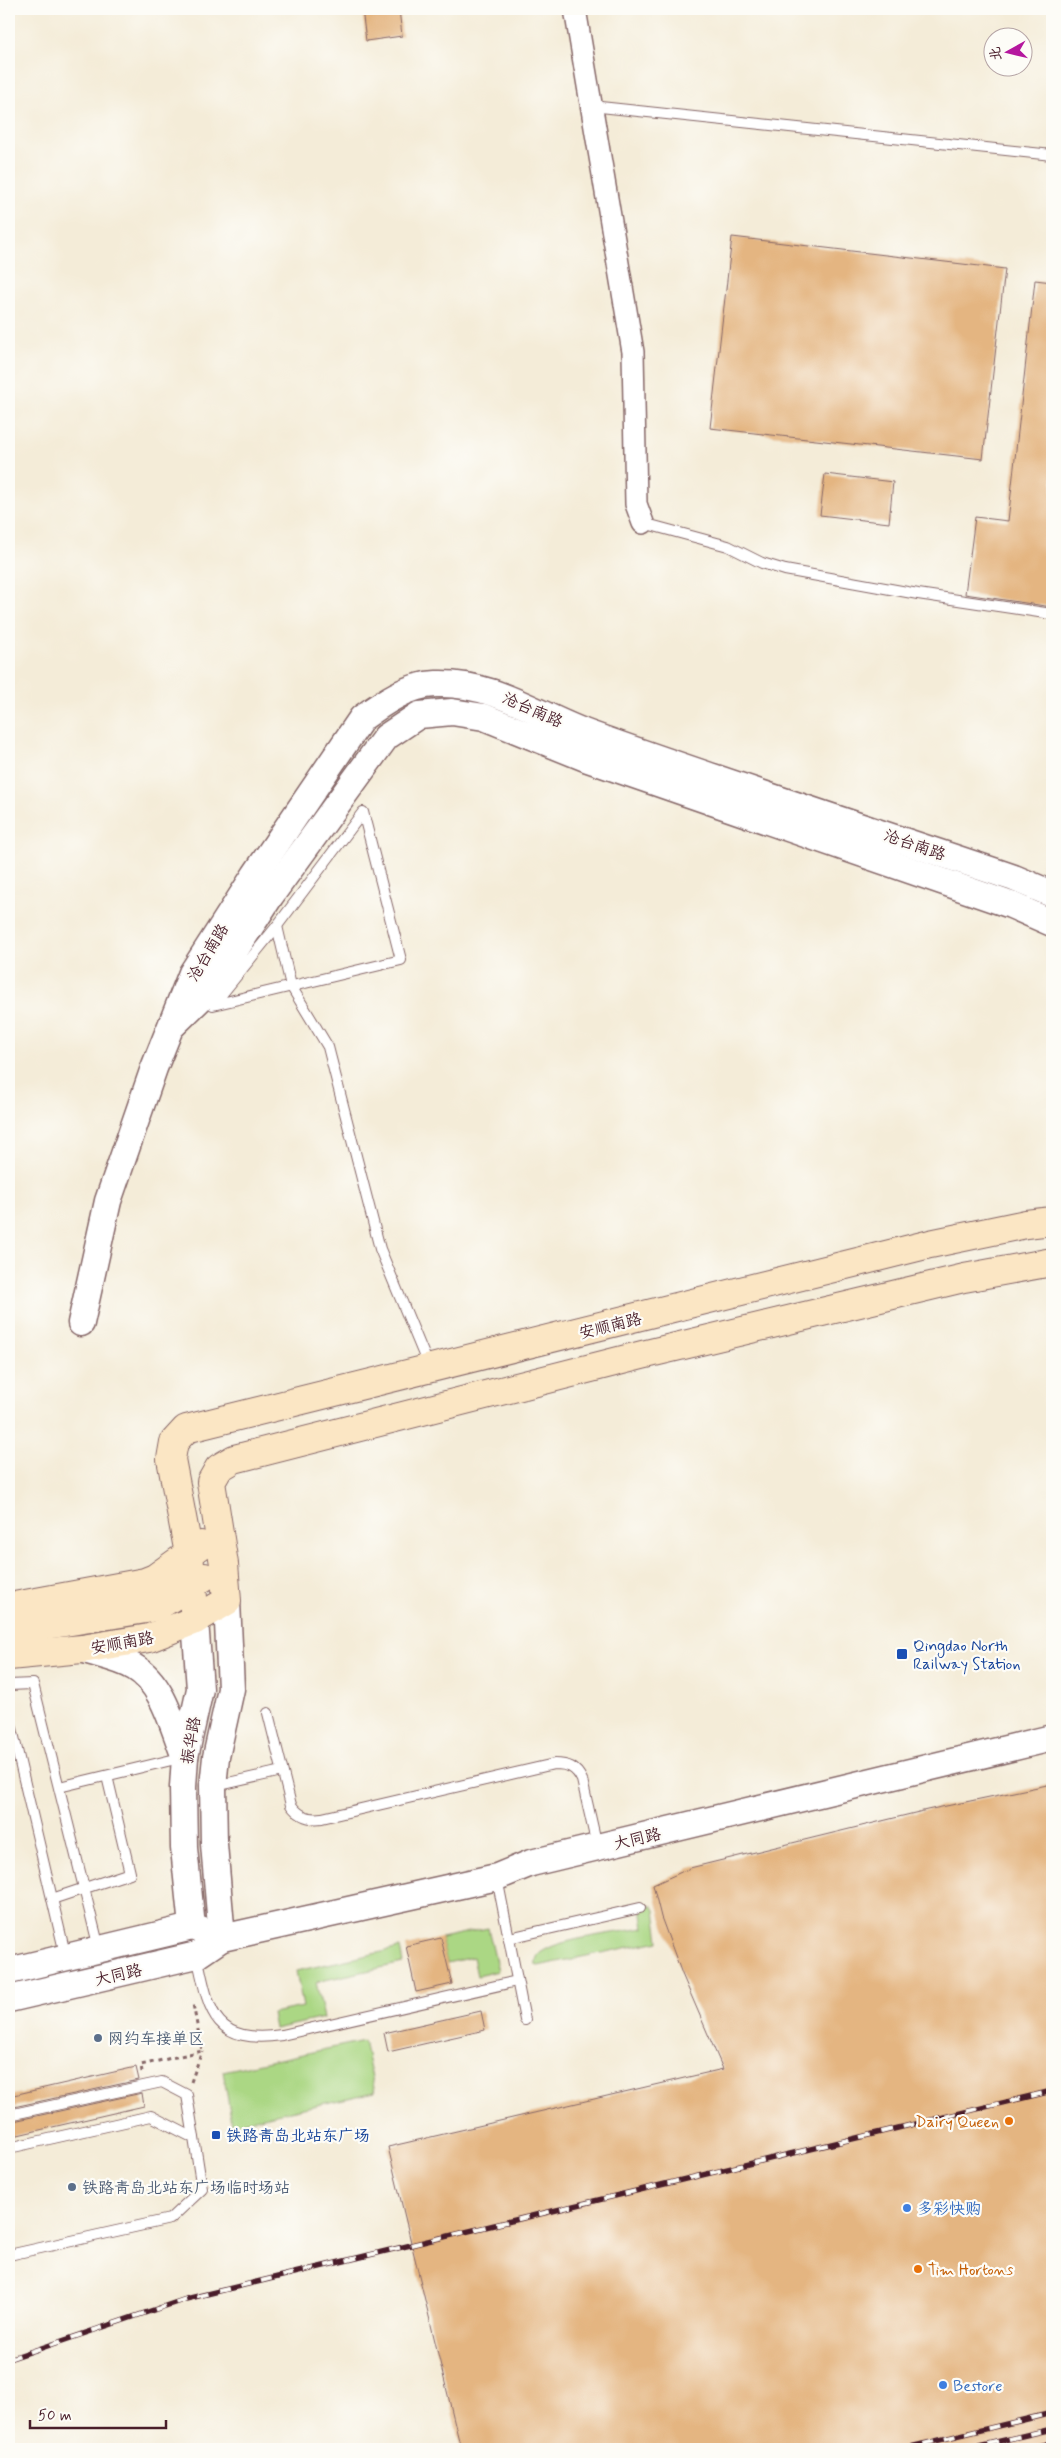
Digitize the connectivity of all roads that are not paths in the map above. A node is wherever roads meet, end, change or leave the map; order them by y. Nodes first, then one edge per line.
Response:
1 (575, 9) edge
2 (591, 106) junction
3 (1052, 155) edge
4 (643, 523) joint
5 (1052, 614) edge
6 (1052, 894) edge
7 (1052, 923) edge
8 (278, 926) junction
9 (291, 986) junction
10 (168, 1029) junction
11 (1052, 1221) edge
12 (1052, 1262) edge
13 (81, 1323) dead end
14 (430, 1370) junction
15 (174, 1442) joint
16 (219, 1533) junction
17 (189, 1554) junction
18 (224, 1564) junction
19 (192, 1585) junction
20 (227, 1601) junction
21 (9, 1607) edge
22 (195, 1620) junction
23 (9, 1631) edge
24 (82, 1649) junction
25 (9, 1656) edge
26 (9, 1685) edge
27 (268, 1713) dead end
28 (9, 1716) edge
29 (1052, 1738) edge
30 (185, 1757) junction
31 (282, 1771) junction
32 (107, 1776) junction
33 (213, 1786) junction
34 (59, 1787) junction
35 (597, 1847) junction
36 (496, 1877) junction
37 (84, 1890) junction
38 (52, 1898) junction
39 (640, 1908) dead end
40 (222, 1938) junction
41 (509, 1938) junction
42 (195, 1941) junction
43 (100, 1950) junction
44 (66, 1958) junction
45 (9, 1971) edge
46 (517, 1981) junction
47 (9, 1999) edge
48 (525, 2020) dead end
49 (9, 2115) edge
50 (194, 2138) junction
51 (9, 2148) edge
52 (9, 2255) edge

1 - 2 street
2 - 3 lane
2 - 4 street
4 - 5 lane
6 - 10 street, 沧台南路
7 - 10 street, 沧台南路
8 - 9 lane
8 - 9 lane
8 - 9 lane
9 - 14 lane
10 - 13 street, 沧台南路
11 - 14 main road, 安顺南路
12 - 16 main road
14 - 15 main road, 安顺南路
15 - 17 main road, 振华路
16 - 17 main road
16 - 18 main road
17 - 19 main road, 振华路
17 - 21 main road
18 - 19 main road
18 - 20 main road
19 - 22 main road, 振华路
19 - 23 main road
20 - 22 main road, 安顺南路
20 - 33 street, 振华路
22 - 24 main road, 安顺南路
22 - 30 street, 振华路
24 - 25 main road, 安顺南路
24 - 30 street
26 - 34 lane
27 - 31 lane
28 - 38 lane
29 - 35 street, 大同路
30 - 32 lane
30 - 42 street, 振华路
31 - 33 lane
31 - 35 lane
32 - 34 lane
32 - 37 lane
33 - 40 street, 振华路
34 - 37 lane
35 - 36 street, 大同路
36 - 40 street, 大同路
36 - 41 lane
37 - 38 lane
37 - 43 lane
38 - 44 lane
39 - 41 lane
40 - 42 street
41 - 46 lane
42 - 43 street, 大同路
42 - 46 lane
42 - 47 street, 大同路
43 - 44 street, 大同路
44 - 45 street, 大同路
46 - 48 lane
49 - 50 lane
50 - 51 lane
50 - 52 lane

